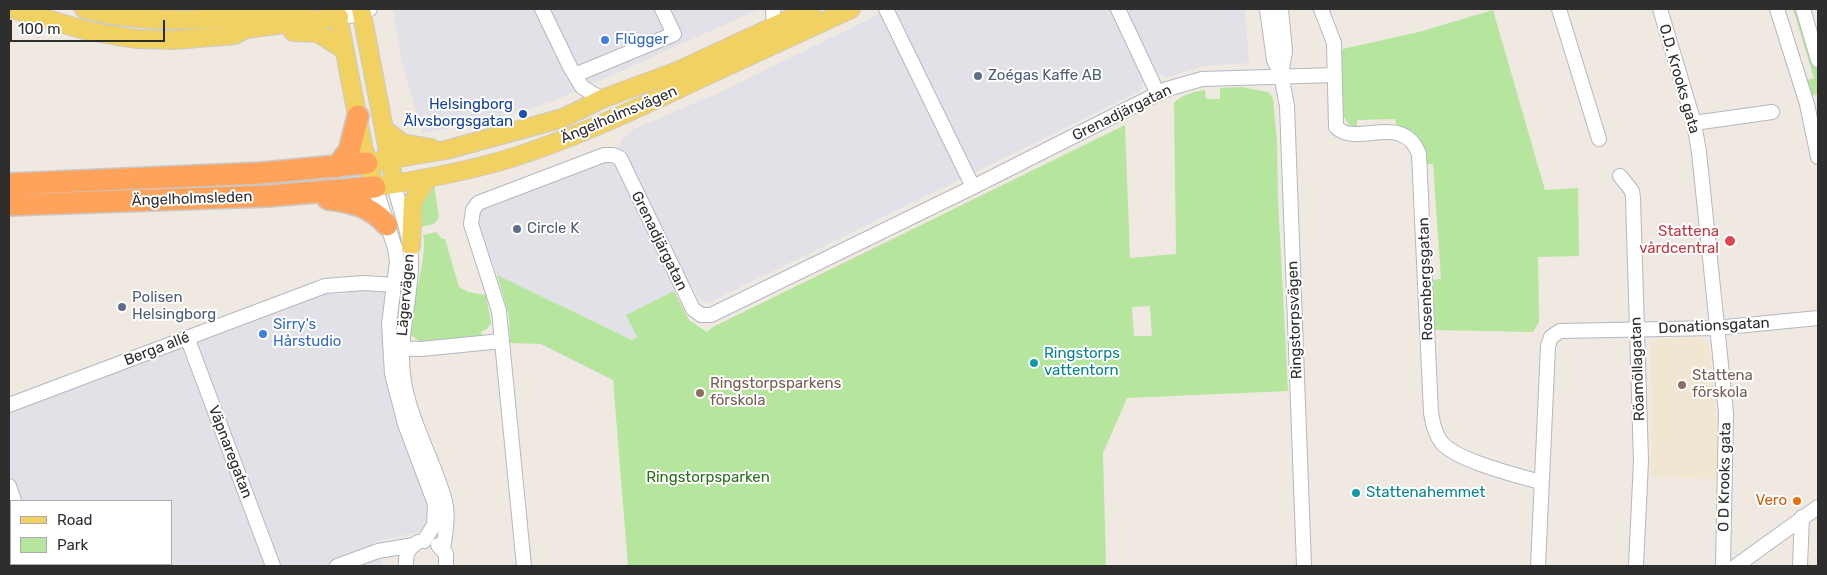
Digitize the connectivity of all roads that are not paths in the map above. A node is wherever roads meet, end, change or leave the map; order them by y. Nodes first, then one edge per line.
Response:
1 (12, 9) edge
2 (84, 9) edge
3 (305, 9) edge
4 (542, 9) edge
5 (662, 9) edge
6 (773, 9) edge
7 (811, 9) edge
8 (851, 9) edge
9 (886, 9) edge
10 (1118, 9) edge
11 (1268, 9) edge
12 (1281, 9) edge
13 (1321, 9) edge
14 (1559, 9) edge
15 (1660, 9) edge
16 (1777, 9) edge
17 (1803, 9) edge
18 (365, 10) edge
19 (339, 17) edge
20 (774, 27) junction
21 (235, 35) junction
22 (343, 49) junction
23 (1818, 60) edge
24 (1281, 75) junction
25 (1335, 75) junction
26 (578, 81) junction
27 (1158, 94) junction
28 (602, 99) junction
29 (1772, 112) dead end
30 (358, 116) junction
31 (1694, 123) junction
32 (384, 130) junction
33 (1599, 139) dead end
34 (446, 150) junction
35 (1818, 157) edge
36 (390, 160) junction
37 (367, 164) junction
38 (336, 166) junction
39 (1620, 176) dead end
40 (428, 178) junction
41 (9, 184) edge
42 (385, 185) junction
43 (973, 188) junction
44 (295, 193) junction
45 (9, 205) edge
46 (387, 225) junction
47 (411, 246) junction
48 (394, 285) junction
49 (1818, 318) edge
50 (1716, 328) junction
51 (1637, 330) junction
52 (187, 338) junction
53 (502, 341) junction
54 (395, 348) junction
55 (9, 405) edge
56 (1540, 482) junction
57 (9, 486) edge
58 (14, 500) edge
59 (1818, 507) edge
60 (1802, 518) junction
61 (419, 543) junction
62 (378, 551) junction
63 (448, 560) edge
64 (273, 566) edge
65 (337, 566) edge
66 (405, 566) edge
67 (524, 566) edge
68 (1304, 566) edge
69 (1538, 566) edge
70 (1636, 566) edge
71 (1723, 566) edge
72 (1736, 566) edge
73 (1800, 566) edge

1 - 21 main road
2 - 3 main road
4 - 26 street
5 - 26 street
6 - 20 street
7 - 20 main road, Ängelholmsvägen
8 - 40 main road, Ängelholmsvägen
9 - 43 street
10 - 27 street
11 - 24 street, Ringstorpsvägen
12 - 24 street, Ringstorpsvägen
13 - 25 street, Rosenbergsgatan
14 - 33 street
15 - 31 street, O.D. Krooks gata
16 - 35 street
17 - 23 street
18 - 19 street
18 - 32 main road, Lägervägen
19 - 21 main road
19 - 22 main road, Lägervägen
20 - 28 main road, Ängelholmsvägen
21 - 22 main road
22 - 30 main road, Lägervägen
24 - 25 street
24 - 27 street, Grenadjärgatan
24 - 68 street, Ringstorpsvägen
25 - 56 street, Rosenbergsgatan
26 - 28 street
27 - 43 street, Grenadjärgatan
28 - 34 main road, Ängelholmsvägen
29 - 31 street
30 - 37 main road, Lägervägen
30 - 38 highway
31 - 50 street, O.D. Krooks gata
32 - 34 main road
32 - 36 main road, Lägervägen
34 - 36 main road, Ängelholmsvägen
36 - 37 main road, Ängelholmsvägen
36 - 42 main road, Lägervägen
37 - 38 highway, Ängelholmsleden
37 - 42 main road, Lägervägen
38 - 41 highway, Ängelholmsleden
39 - 51 street, Röamöllagatan
40 - 42 main road, Ängelholmsvägen
40 - 47 main road
42 - 44 highway, Ängelholmsleden
42 - 46 street, Lägervägen
42 - 47 street, Lägervägen
43 - 53 street, Grenadjärgatan
44 - 45 highway, Ängelholmsleden
44 - 46 highway
46 - 48 street, Lägervägen
47 - 54 street, Lägervägen
48 - 52 street, Berga allé
48 - 54 street, Lägervägen
49 - 50 street, Donationsgatan
50 - 51 street, Donationsgatan
50 - 71 street, O D Krooks gata
51 - 56 street, Donationsgatan
51 - 70 street, Röamöllagatan
52 - 55 street, Berga allé
52 - 64 street, Väpnaregatan
53 - 54 street
53 - 67 street
54 - 61 street, Lägervägen
54 - 63 street, Lägervägen
56 - 69 street
57 - 58 street
59 - 60 street
60 - 72 street
60 - 73 street
61 - 62 street
61 - 63 street
61 - 66 street, Lägervägen
62 - 65 street
62 - 66 street

